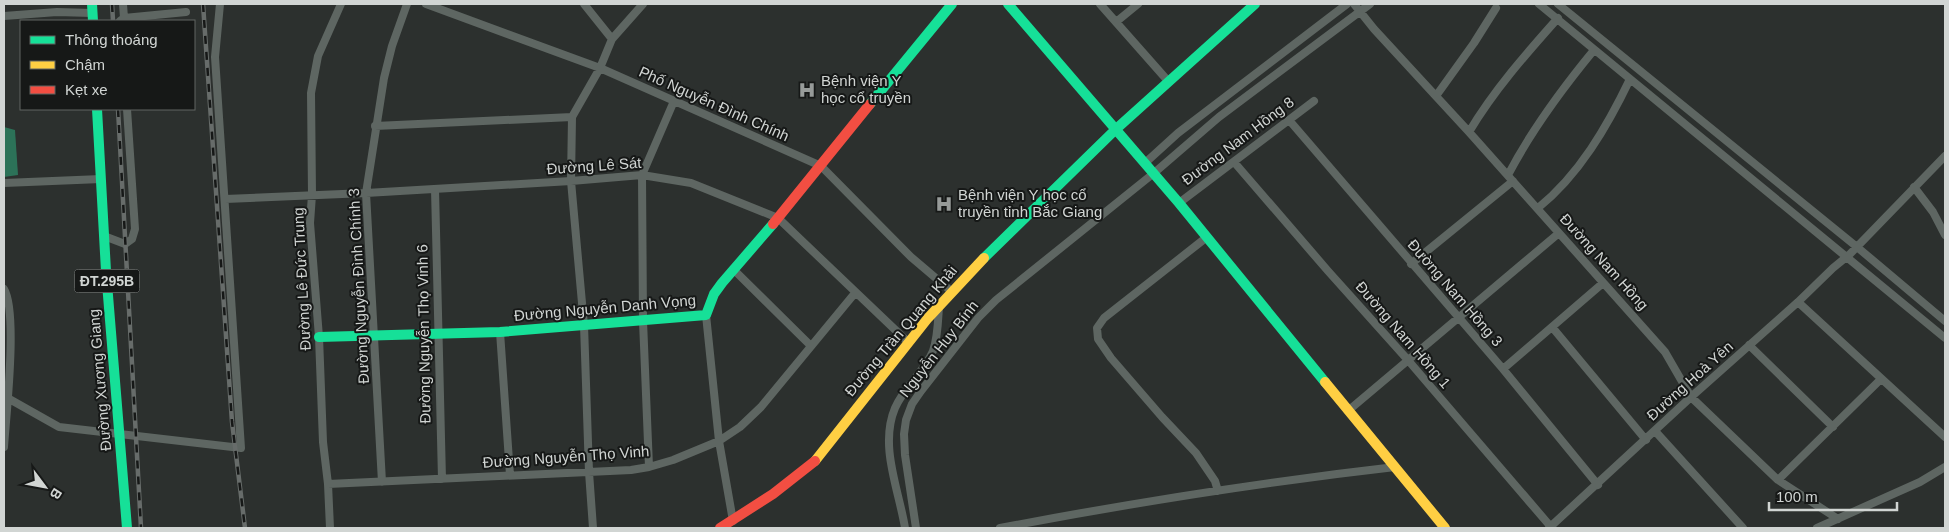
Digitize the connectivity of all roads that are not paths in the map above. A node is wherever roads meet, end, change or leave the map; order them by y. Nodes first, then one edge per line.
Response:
1 (123, 4) edge
2 (220, 4) edge
3 (342, 4) edge
4 (407, 4) edge
5 (426, 4) edge
6 (584, 4) edge
7 (643, 4) edge
8 (952, 4) edge
9 (1008, 4) edge
10 (1100, 4) edge
11 (1138, 4) edge
12 (1255, 4) edge
13 (1347, 4) edge
14 (1370, 4) edge
15 (1539, 4) edge
16 (1558, 4) edge
17 (1358, 8) edge
18 (1496, 8) dead end
19 (186, 12) dead end
20 (92, 13) edge
21 (4, 16) edge
22 (1558, 18) junction
23 (122, 20) edge
24 (1116, 22) junction
25 (612, 39) junction
26 (1594, 50) junction
27 (600, 68) junction
28 (1630, 79) junction
29 (1168, 81) junction
30 (1436, 96) junction
31 (674, 101) junction
32 (1314, 101) dead end
33 (97, 110) edge
34 (127, 110) edge
35 (572, 118) junction
36 (1289, 120) junction
37 (375, 126) junction
38 (1115, 130) junction
39 (1469, 132) junction
40 (1945, 156) edge
41 (1234, 162) junction
42 (821, 166) junction
43 (1150, 168) junction
44 (642, 175) junction
45 (1510, 178) junction
46 (101, 179) junction
47 (571, 181) junction
48 (4, 183) edge
49 (1914, 187) junction
50 (436, 189) junction
51 (366, 193) junction
52 (312, 194) junction
53 (225, 199) junction
54 (1180, 203) junction
55 (1538, 208) junction
56 (778, 218) junction
57 (1559, 233) junction
58 (1945, 234) edge
59 (104, 236) junction
60 (1206, 237) junction
61 (1857, 247) junction
62 (1849, 256) junction
63 (1411, 264) junction
64 (733, 269) junction
65 (1603, 283) junction
66 (4, 289) edge
67 (952, 291) junction
68 (855, 293) junction
69 (1798, 302) junction
70 (939, 306) junction
71 (706, 315) junction
72 (1457, 318) junction
73 (643, 321) junction
74 (1945, 321) edge
75 (584, 325) junction
76 (1552, 326) junction
77 (500, 332) junction
78 (374, 335) junction
79 (438, 335) junction
80 (319, 337) junction
81 (1945, 338) edge
82 (908, 342) junction
83 (810, 345) junction
84 (1749, 346) junction
85 (1407, 359) junction
86 (1503, 369) junction
87 (1881, 379) junction
88 (6, 397) edge
89 (1691, 397) junction
90 (1349, 410) junction
91 (1833, 427) junction
92 (1655, 432) junction
93 (119, 434) junction
94 (1945, 437) edge
95 (1646, 440) junction
96 (719, 441) junction
97 (4, 446) edge
98 (1945, 466) edge
99 (649, 467) junction
100 (1395, 467) junction
101 (588, 472) junction
102 (510, 475) junction
103 (442, 479) junction
104 (1778, 480) junction
105 (382, 482) junction
106 (328, 484) junction
107 (1598, 485) junction
108 (1218, 492) junction
109 (1838, 519) junction
110 (733, 521) junction
111 (127, 528) edge
112 (330, 528) edge
113 (593, 528) edge
114 (720, 528) edge
115 (905, 528) edge
116 (916, 528) edge
117 (1000, 528) edge
118 (1445, 528) edge
119 (1550, 528) edge
120 (1743, 528) edge
121 (1817, 528) edge

1 - 23 street
2 - 53 street
3 - 52 street, Đường Lê Đức Trung
4 - 37 street, Đường Nguyễn Đình Chính 3
5 - 27 street, Phố Nguyễn Đình Chính
6 - 25 street
7 - 25 street
8 - 42 street, Đường Nguyễn Danh Vọng
9 - 38 street
10 - 24 street
11 - 24 street
12 - 29 street, Đường Trần Quang Khải
13 - 43 street
14 - 17 street
15 - 22 street
16 - 61 street
17 - 30 street, Đường Nam Hồng
17 - 43 street
18 - 30 street
19 - 23 street
20 - 21 street
22 - 26 street
22 - 39 street
24 - 29 street
25 - 27 street
26 - 28 street
26 - 45 street
27 - 31 street, Phố Nguyễn Đình Chính
27 - 35 street
28 - 55 street
28 - 62 street
29 - 38 street, Đường Trần Quang Khải
30 - 39 street, Đường Nam Hồng
31 - 42 street, Phố Nguyễn Đình Chính
31 - 44 street
32 - 36 street, Đường Nam Hồng 8
33 - 46 street, Đường Xương Giang / ĐT.295B
34 - 59 street
35 - 37 street
35 - 47 street
36 - 41 street, Đường Nam Hồng 8
36 - 63 street, Đường Nam Hồng 3
37 - 51 street, Đường Nguyễn Đình Chính 3
38 - 43 street
38 - 67 street, Đường Trần Quang Khải
39 - 45 street, Đường Nam Hồng
40 - 49 street
41 - 54 street, Đường Nam Hồng 8
41 - 85 street, Đường Nam Hồng 1
42 - 56 street, Đường Nguyễn Danh Vọng
42 - 67 street, Phố Nguyễn Đình Chính
43 - 54 street
43 - 116 street, Nguyễn Huy Bính
44 - 47 street, Đường Lê Sát
44 - 56 street, Đường Lê Sát
44 - 73 street
45 - 55 street, Đường Nam Hồng
45 - 63 street
46 - 48 street
46 - 59 street, Đường Xương Giang / ĐT.295B
47 - 50 street, Đường Lê Sát
47 - 75 street
49 - 58 street
49 - 61 street
50 - 51 street, Đường Lê Sát
50 - 79 street, Đường Nguyễn Thọ Vinh 6
51 - 52 street, Đường Lê Sát
51 - 78 street, Đường Nguyễn Đình Chính 3
52 - 53 street, Đường Lê Sát
52 - 80 street, Đường Lê Đức Trung
53 - 93 street
54 - 60 street
55 - 57 street, Đường Nam Hồng
56 - 64 street, Đường Nguyễn Danh Vọng
56 - 68 street, Đường Lê Sát
57 - 65 street, Đường Nam Hồng
57 - 72 street
59 - 93 street, Đường Xương Giang / ĐT.295B
60 - 90 street
60 - 108 street
61 - 62 street, Đường Hoà Yên
61 - 74 street
62 - 69 street, Đường Hoà Yên
62 - 81 street
63 - 72 street, Đường Nam Hồng 3
64 - 71 street, Đường Nguyễn Danh Vọng
64 - 83 street
65 - 76 street
65 - 89 street, Đường Nam Hồng
66 - 88 street
67 - 70 street, Đường Trần Quang Khải
68 - 82 street, Đường Lê Sát
68 - 83 street, Đường Nguyễn Thọ Vinh
69 - 84 street, Đường Hoà Yên
69 - 87 street
70 - 82 street, Đường Trần Quang Khải
70 - 115 street
71 - 73 street, Đường Nguyễn Danh Vọng
71 - 96 street
72 - 85 street
72 - 86 street, Đường Nam Hồng 3
73 - 75 street, Đường Nguyễn Danh Vọng
73 - 99 street
75 - 77 street, Đường Nguyễn Danh Vọng
75 - 101 street
76 - 86 street
76 - 95 street
77 - 79 street, Đường Nguyễn Danh Vọng
77 - 102 street
78 - 79 street, Đường Nguyễn Danh Vọng
78 - 80 street, Đường Nguyễn Danh Vọng
78 - 105 street, Đường Nguyễn Đình Chính 3
79 - 103 street, Đường Nguyễn Thọ Vinh 6
80 - 106 street, Đường Lê Đức Trung
82 - 110 street, Đường Trần Quang Khải
83 - 96 street, Đường Nguyễn Thọ Vinh
84 - 89 street, Đường Hoà Yên
84 - 91 street
85 - 90 street
85 - 119 street, Đường Nam Hồng 1
86 - 107 street, Đường Nam Hồng 3
87 - 91 street
87 - 94 street
88 - 93 street
88 - 97 street
89 - 92 street, Đường Hoà Yên
89 - 104 street, Đường Nam Hồng
90 - 100 street
91 - 104 street
92 - 95 street, Đường Hoà Yên
92 - 120 street
93 - 111 street, Đường Xương Giang / ĐT.295B
95 - 107 street, Đường Hoà Yên
96 - 99 street, Đường Nguyễn Thọ Vinh
96 - 110 street
98 - 109 street
99 - 101 street, Đường Nguyễn Thọ Vinh
100 - 108 street
100 - 118 street
101 - 102 street, Đường Nguyễn Thọ Vinh
101 - 113 street
102 - 103 street, Đường Nguyễn Thọ Vinh
103 - 105 street, Đường Nguyễn Thọ Vinh
104 - 109 street, Đường Nam Hồng
105 - 106 street, Đường Nguyễn Thọ Vinh
106 - 112 street, Đường Lê Đức Trung
107 - 119 street, Đường Hoà Yên
108 - 117 street
109 - 121 street
110 - 114 street, Đường Trần Quang Khải

